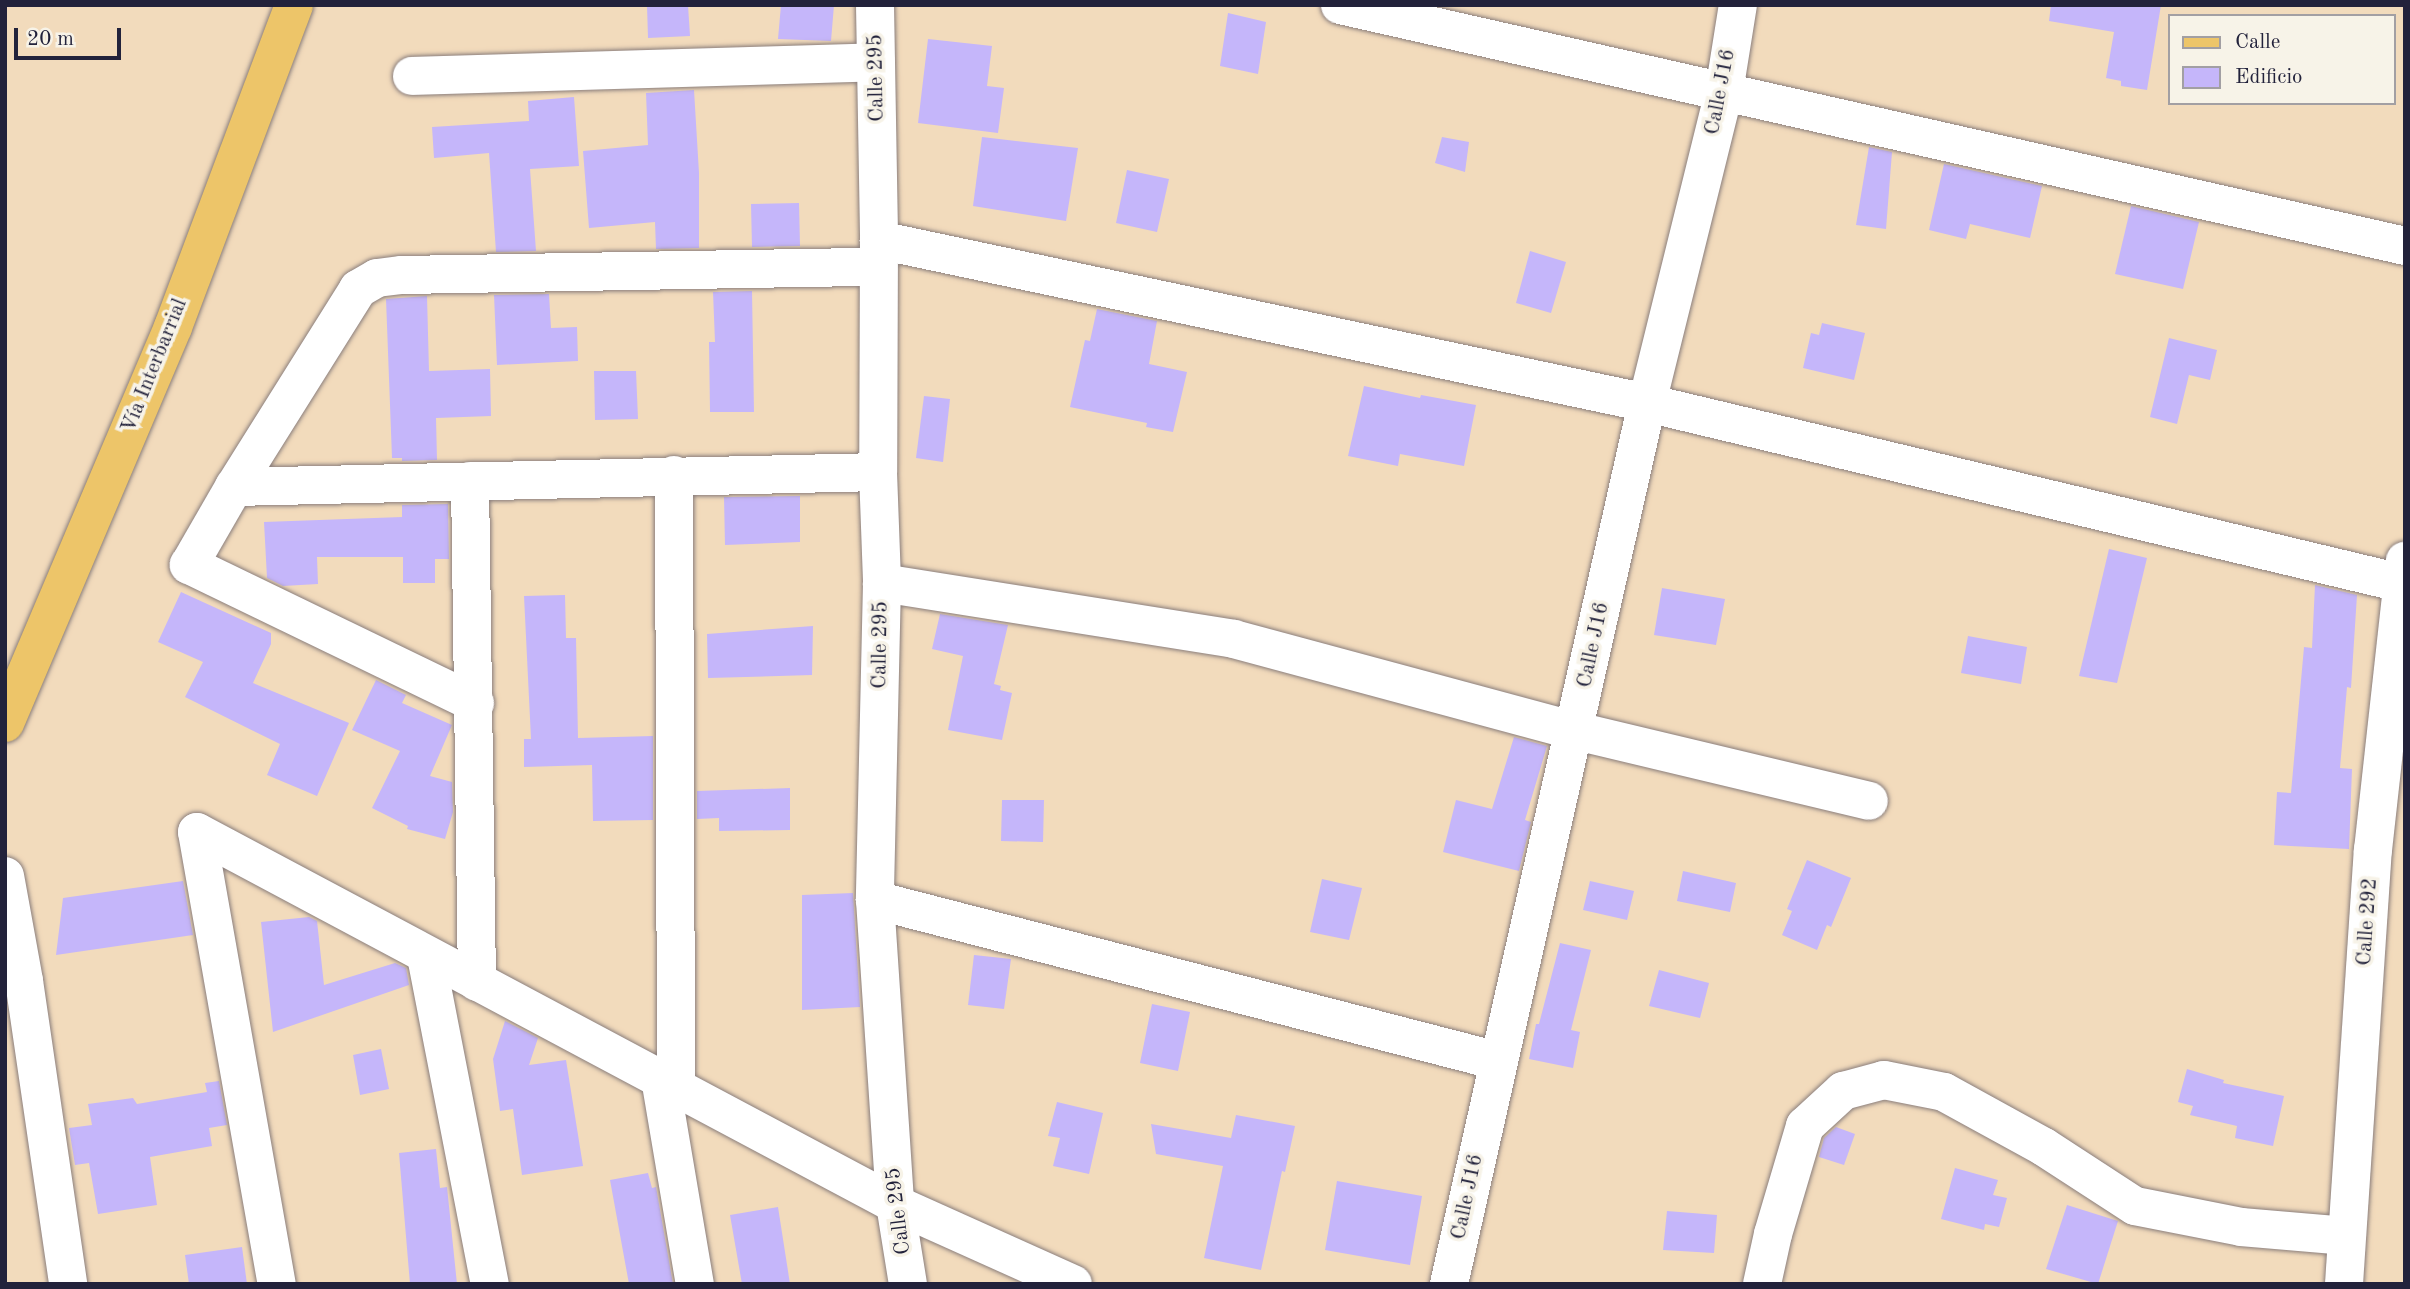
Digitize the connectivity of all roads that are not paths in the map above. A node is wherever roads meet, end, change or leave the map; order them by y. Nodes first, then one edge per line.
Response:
1 (294, 5) edge
2 (875, 5) edge
3 (1340, 5) edge
4 (1738, 5) edge
5 (876, 62) junction
6 (412, 76) dead end
7 (1724, 92) junction
8 (2405, 246) edge
9 (878, 254) junction
10 (1647, 403) junction
11 (878, 472) junction
12 (674, 475) junction
13 (470, 481) junction
14 (234, 487) junction
15 (2404, 576) edge
16 (882, 583) junction
17 (475, 703) junction
18 (5, 723) edge
19 (1576, 731) junction
20 (1869, 801) dead end
21 (5, 876) edge
22 (875, 900) junction
23 (426, 956) junction
24 (477, 982) junction
25 (1497, 1061) junction
26 (668, 1082) junction
27 (895, 1204) junction
28 (2347, 1236) junction
29 (68, 1284) edge
30 (276, 1284) edge
31 (490, 1284) edge
32 (695, 1284) edge
33 (908, 1284) edge
34 (1073, 1284) edge
35 (1449, 1284) edge
36 (1762, 1284) edge
37 (2344, 1284) edge

1 - 18 main road, Vía Interbarrial
2 - 5 street, Calle 295
3 - 7 street
4 - 7 street, Calle J16
5 - 6 street
5 - 9 street, Calle 295
7 - 8 street
7 - 10 street, Calle J16
9 - 10 street
9 - 11 street, Calle 295
9 - 14 street
10 - 15 street
10 - 19 street, Calle J16
11 - 12 street
11 - 16 street, Calle 295
12 - 13 street
12 - 26 street
13 - 14 street
13 - 17 street
14 - 17 street
15 - 28 street, Calle 292
16 - 19 street
16 - 22 street, Calle 295
17 - 24 street
19 - 20 street
19 - 25 street, Calle J16
21 - 29 street
22 - 25 street
22 - 27 street, Calle 295
23 - 24 street
23 - 30 street
23 - 31 street
24 - 26 street
25 - 35 street, Calle J16
26 - 27 street
26 - 32 street
27 - 33 street, Calle 295
27 - 34 street
28 - 36 street
28 - 37 street, Calle 292

